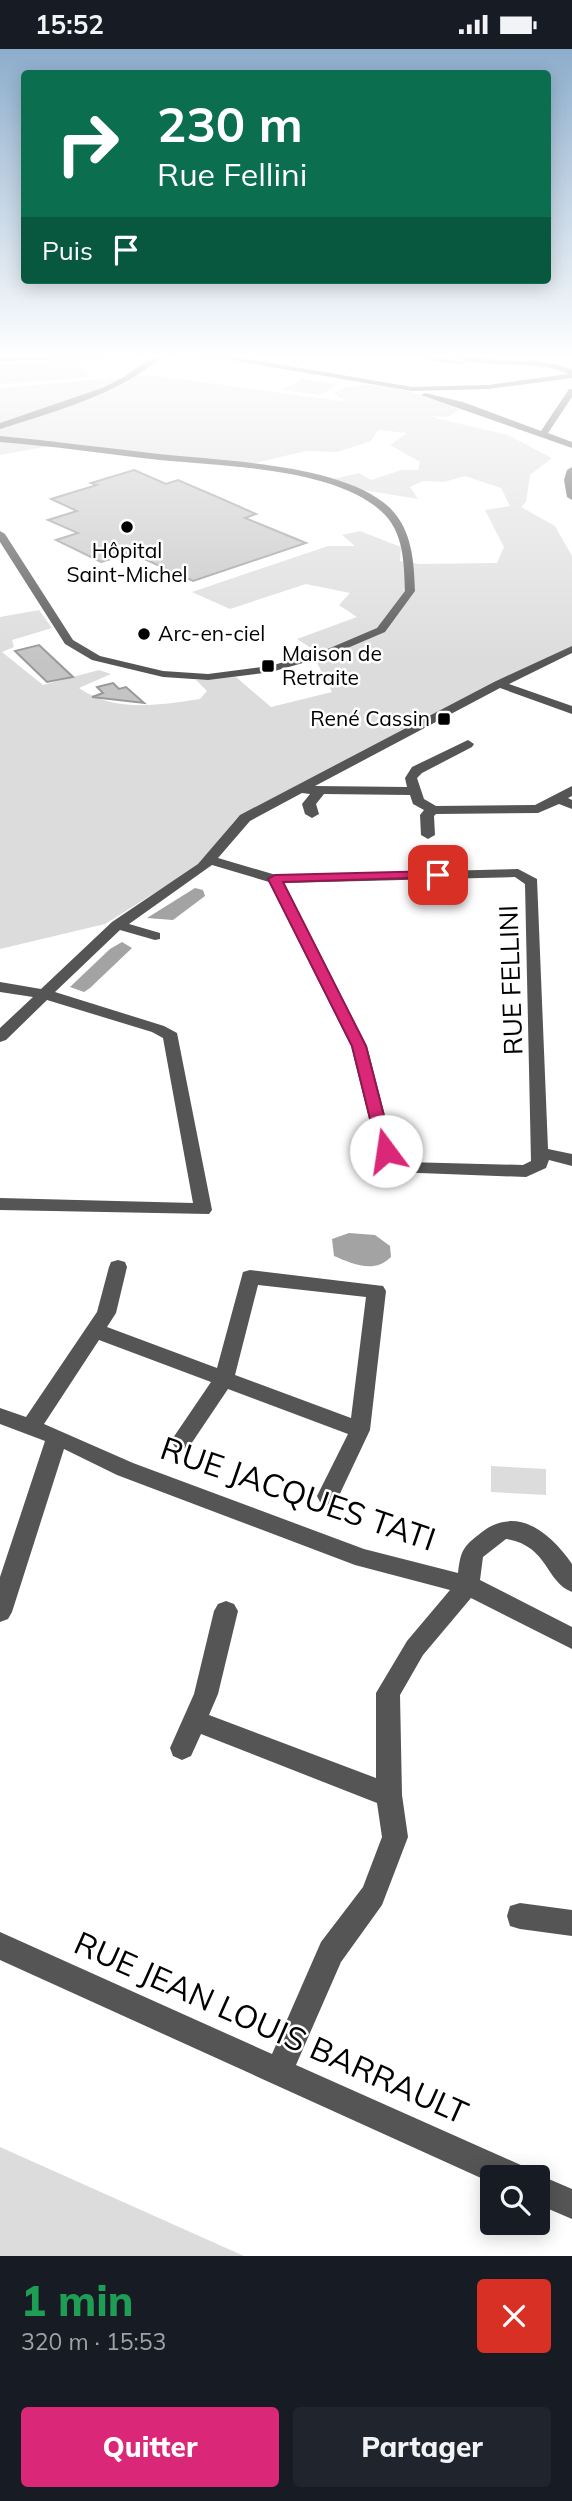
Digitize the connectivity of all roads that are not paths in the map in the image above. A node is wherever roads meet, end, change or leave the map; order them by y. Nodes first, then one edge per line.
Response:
1 (159, 457) edge
2 (572, 470) edge
3 (572, 497) edge
4 (0, 534) edge
5 (572, 649) edge
6 (498, 684) junction
7 (570, 713) edge
8 (468, 744) dead end
9 (300, 790) junction
10 (320, 790) junction
11 (572, 790) edge
12 (415, 791) junction
13 (565, 802) edge
14 (433, 810) junction
15 (312, 814) dead end
16 (428, 835) dead end
17 (209, 860) junction
18 (275, 879) junction
19 (117, 925) junction
20 (155, 936) dead end
21 (0, 987) edge
22 (44, 994) junction
23 (0, 1037) edge
24 (541, 1153) junction
25 (572, 1160) edge
26 (0, 1205) edge
27 (118, 1268) dead end
28 (93, 1330) junction
29 (224, 1379) junction
30 (0, 1416) edge
31 (30, 1428) junction
32 (360, 1430) junction
33 (57, 1437) junction
34 (182, 1441) dead end
35 (328, 1496) dead end
36 (572, 1582) edge
37 (468, 1585) junction
38 (226, 1611) dead end
39 (0, 1612) edge
40 (572, 1639) edge
41 (194, 1720) junction
42 (181, 1748) dead end
43 (389, 1795) junction
44 (520, 1916) dead end
45 (572, 1923) edge
46 (0, 1946) edge
47 (279, 2071) junction
48 (486, 2165) edge
49 (550, 2195) edge
50 (572, 2204) edge

1 - 4 street
2 - 3 street
5 - 6 street
6 - 7 street
6 - 9 street
8 - 12 street
9 - 10 street
9 - 17 street
10 - 12 street
10 - 15 street
11 - 13 street
12 - 14 street
13 - 14 street
14 - 16 street
17 - 18 street, RUE FELLINI
17 - 19 street
18 - 24 street
18 - 24 street, RUE FELLINI
19 - 20 street
19 - 22 street
21 - 22 street
22 - 23 street
22 - 26 street
24 - 25 street
27 - 28 street
28 - 29 street
28 - 31 street
29 - 32 street
29 - 32 street
29 - 34 street
30 - 31 street, RUE JACQUES TATI
31 - 33 street, RUE JACQUES TATI
32 - 35 street
33 - 37 street, RUE JACQUES TATI
33 - 39 street
36 - 37 street
37 - 40 street, RUE JACQUES TATI
37 - 43 street
38 - 41 street
41 - 42 street
41 - 43 street
43 - 47 street
44 - 45 street
46 - 47 street, RUE JEAN LOUIS BARRAULT
47 - 48 street, RUE JEAN LOUIS BARRAULT
49 - 50 street

